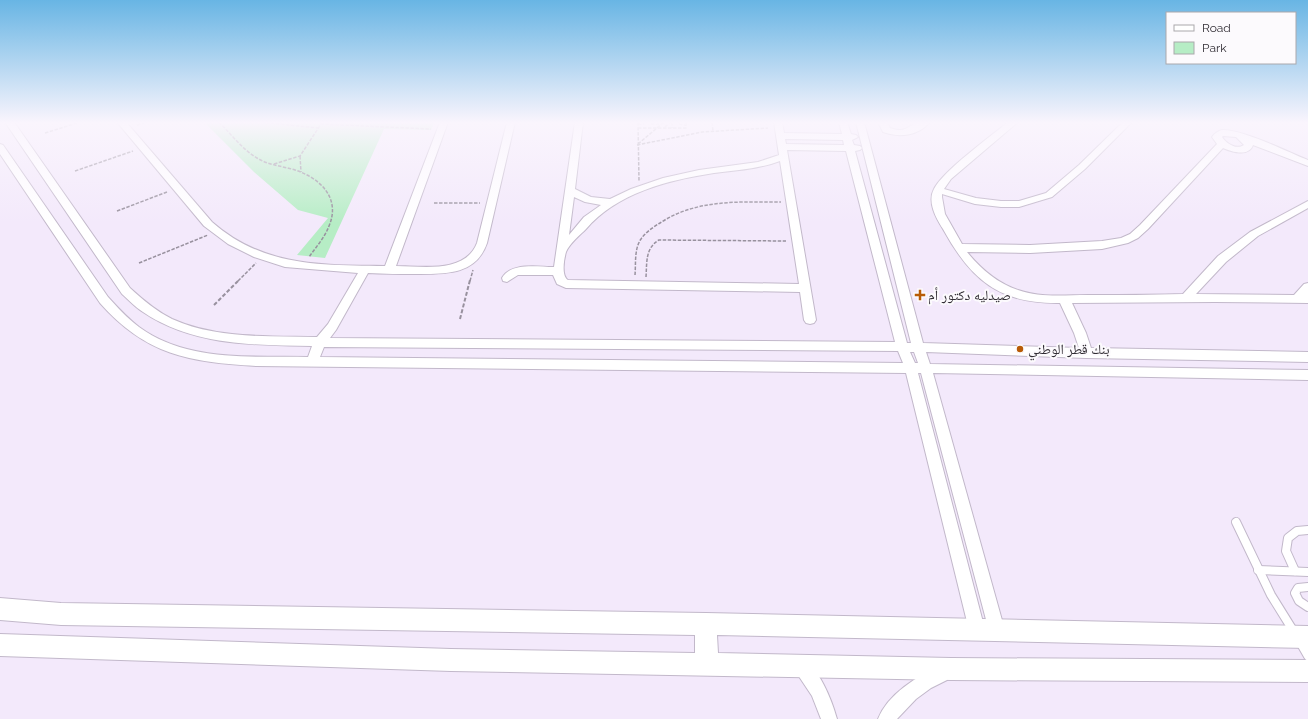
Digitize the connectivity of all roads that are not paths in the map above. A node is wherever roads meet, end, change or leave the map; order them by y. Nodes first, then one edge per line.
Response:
1 (6, 156) edge
2 (32, 156) edge
3 (148, 156) edge
4 (432, 156) edge
5 (503, 156) edge
6 (575, 156) edge
7 (778, 156) edge
8 (784, 156) edge
9 (852, 156) edge
10 (869, 156) edge
11 (974, 156) edge
12 (1094, 156) edge
13 (1211, 156) edge
14 (1272, 156) edge
15 (1289, 156) edge
16 (1308, 163) edge
17 (755, 166) junction
18 (1308, 170) edge
19 (787, 177) junction
20 (570, 190) junction
21 (938, 190) junction
22 (610, 202) junction
23 (1308, 204) edge
24 (958, 248) junction
25 (562, 251) junction
26 (364, 270) junction
27 (389, 271) junction
28 (559, 271) junction
29 (507, 278) dead end
30 (1308, 287) edge
31 (805, 288) junction
32 (1186, 298) junction
33 (1064, 299) junction
34 (1296, 299) junction
35 (1308, 299) edge
36 (810, 320) dead end
37 (320, 342) junction
38 (902, 347) junction
39 (918, 348) junction
40 (1086, 353) junction
41 (1233, 355) junction
42 (1308, 356) edge
43 (312, 361) junction
44 (911, 368) junction
45 (926, 369) junction
46 (1247, 374) junction
47 (1308, 375) edge
48 (1236, 522) dead end
49 (1308, 530) edge
50 (1258, 570) junction
51 (1295, 571) junction
52 (1308, 572) edge
53 (1308, 587) edge
54 (1308, 607) edge
55 (0, 609) edge
56 (706, 624) junction
57 (987, 631) junction
58 (1303, 636) edge
59 (5, 650) edge
60 (1308, 656) edge
61 (707, 664) junction
62 (800, 666) junction
63 (951, 669) junction
64 (1308, 671) edge
65 (829, 719) edge
66 (886, 719) edge

1 - 43 street
2 - 37 street
3 - 26 street
4 - 27 street
5 - 27 street
6 - 20 street
7 - 17 street
8 - 19 street
9 - 38 street
10 - 39 street
11 - 21 street
12 - 21 street
13 - 24 street
14 - 18 street
15 - 16 street
17 - 19 street
17 - 22 street
19 - 31 street
20 - 22 street
20 - 25 street
21 - 24 street
22 - 25 street
23 - 32 street
24 - 33 street
25 - 28 street
26 - 27 street
26 - 37 street
28 - 29 street
28 - 31 street
30 - 34 street
31 - 36 street
32 - 33 street
32 - 34 street
33 - 40 street
34 - 35 street
37 - 38 street
37 - 43 street
38 - 39 street
38 - 44 street
39 - 40 street
39 - 45 street
40 - 41 street
41 - 42 street
41 - 46 street
43 - 44 street
44 - 45 street
44 - 57 street
45 - 46 street
45 - 57 street
46 - 47 street
48 - 50 lane
49 - 51 lane
50 - 51 lane
50 - 58 lane
51 - 52 lane
53 - 54 lane
55 - 56 street
56 - 57 street
56 - 61 street
57 - 58 street
58 - 60 lane
59 - 61 street
61 - 62 street
62 - 63 street
62 - 65 street
63 - 64 street
63 - 66 street

